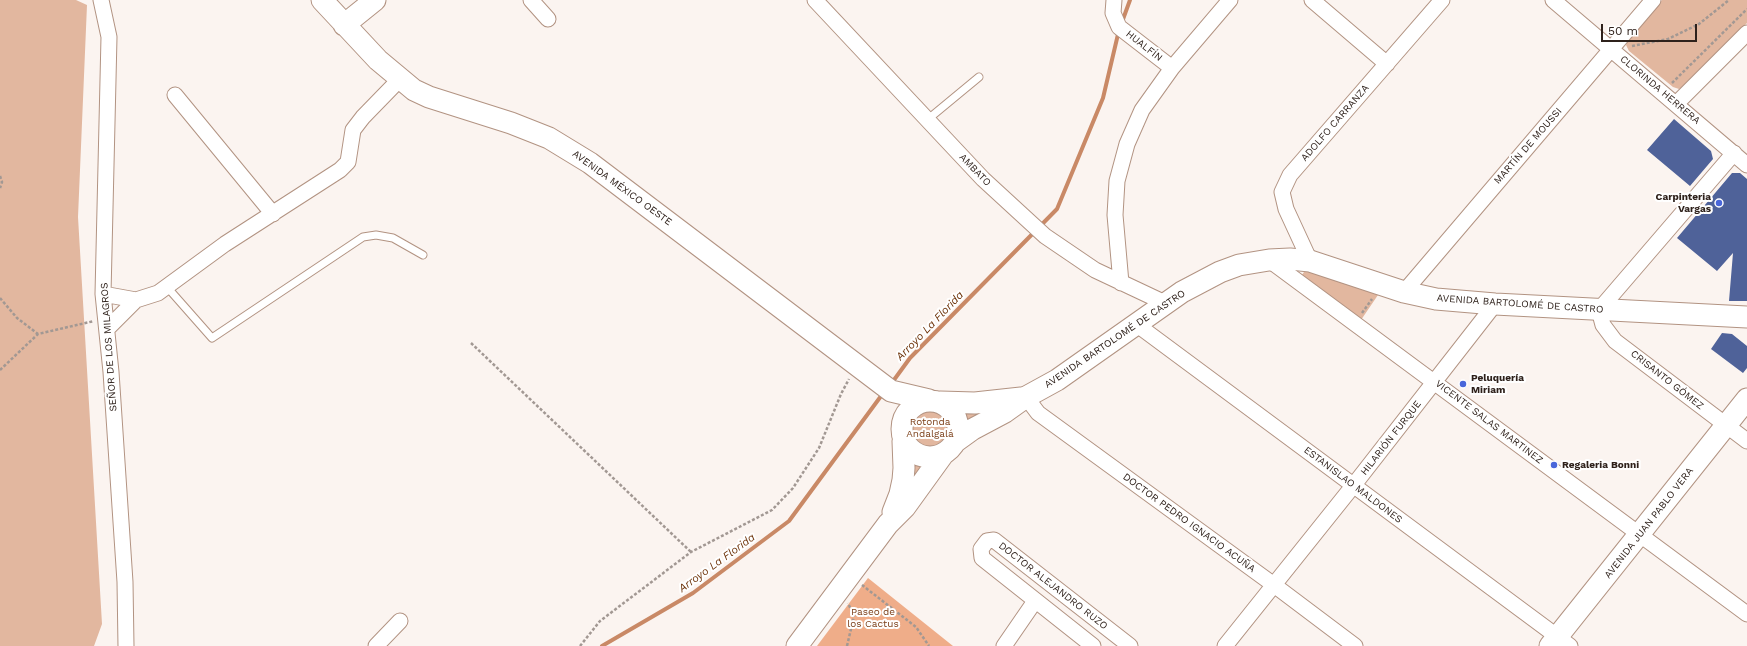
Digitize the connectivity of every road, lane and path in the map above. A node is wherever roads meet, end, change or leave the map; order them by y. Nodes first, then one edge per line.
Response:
1 (101, 0) edge
2 (322, 0) edge
3 (375, 0) edge
4 (531, 0) edge
5 (814, 0) edge
6 (1114, 0) edge
7 (1230, 0) edge
8 (1312, 0) edge
9 (1442, 0) edge
10 (1553, 0) edge
11 (1653, 0) edge
12 (1729, 0) edge
13 (1747, 9) edge
14 (548, 19) dead end
15 (344, 25) junction
16 (1747, 33) edge
17 (1612, 49) junction
18 (1387, 64) junction
19 (1172, 68) junction
20 (979, 77) dead end
21 (399, 80) junction
22 (1663, 92) junction
23 (175, 95) dead end
24 (1676, 104) junction
25 (927, 120) junction
26 (1734, 153) junction
27 (1747, 165) edge
28 (0, 176) edge
29 (0, 188) edge
30 (273, 214) junction
31 (423, 255) dead end
32 (1269, 260) junction
33 (1310, 262) junction
34 (1121, 282) junction
35 (1382, 285) junction
36 (167, 287) junction
37 (1404, 292) junction
38 (103, 294) junction
39 (0, 298) edge
40 (136, 300) junction
41 (1165, 303) junction
42 (1495, 304) junction
43 (1598, 310) junction
44 (1747, 317) edge
45 (107, 323) junction
46 (1355, 323) junction
47 (1136, 324) junction
48 (38, 334) junction
49 (471, 344) dead end
50 (857, 364) junction
51 (0, 370) edge
52 (1435, 382) junction
53 (883, 384) junction
54 (1026, 397) junction
55 (1747, 399) edge
56 (935, 401) junction
57 (1726, 426) junction
58 (902, 436) junction
59 (1747, 441) edge
60 (950, 448) junction
61 (1353, 486) junction
62 (888, 524) junction
63 (1640, 535) junction
64 (692, 552) junction
65 (845, 582) junction
66 (1274, 585) junction
67 (1035, 601) junction
68 (1747, 614) edge
69 (400, 621) dead end
70 (1559, 643) edge
71 (126, 646) edge
72 (376, 646) edge
73 (580, 646) edge
74 (797, 646) edge
75 (847, 646) edge
76 (929, 646) edge
77 (1004, 646) edge
78 (1093, 646) edge
79 (1130, 646) edge
80 (1225, 646) edge
81 (1355, 646) edge

1 - 38 street, SEÑOR DE LOS MILAGROS
2 - 15 main road, AVENIDA MÉXICO OESTE
3 - 15 main road
4 - 14 street
5 - 25 street, AMBATO
6 - 19 street, HUALFÍN
7 - 19 street
8 - 18 street
9 - 18 street, ADOLFO CARRANZA
10 - 17 street, CLORINDA HERRERA
11 - 17 street, MARTÍN DE MOUSSI
12 - 17 path
13 - 22 path
15 - 21 main road, AVENIDA MÉXICO OESTE
16 - 24 street
17 - 22 street, CLORINDA HERRERA
17 - 37 street, MARTÍN DE MOUSSI
18 - 33 street, ADOLFO CARRANZA
19 - 34 street
20 - 25 lane
21 - 30 street
21 - 50 main road, AVENIDA MÉXICO OESTE
22 - 24 street, CLORINDA HERRERA
23 - 30 street
24 - 26 street, CLORINDA HERRERA
25 - 34 street, AMBATO
26 - 27 street, CLORINDA HERRERA
26 - 43 street
28 - 29 path
30 - 36 street
31 - 36 lane
32 - 33 main road, AVENIDA BARTOLOMÉ DE CASTRO
32 - 41 main road, AVENIDA BARTOLOMÉ DE CASTRO
32 - 46 street, VICENTE SALAS MARTINEZ
33 - 35 main road, AVENIDA BARTOLOMÉ DE CASTRO
34 - 41 street, AMBATO
35 - 37 main road, AVENIDA BARTOLOMÉ DE CASTRO
35 - 46 path
36 - 40 street
37 - 42 main road, AVENIDA BARTOLOMÉ DE CASTRO
38 - 40 street
38 - 45 street, SEÑOR DE LOS MILAGROS
39 - 48 path
40 - 45 street
41 - 47 main road, AVENIDA BARTOLOMÉ DE CASTRO
42 - 43 main road, AVENIDA BARTOLOMÉ DE CASTRO
42 - 52 street, HILARIÓN FURQUE
43 - 44 main road, AVENIDA BARTOLOMÉ DE CASTRO
43 - 57 street, CRISANTO GÓMEZ
45 - 48 path
45 - 71 street, SEÑOR DE LOS MILAGROS
46 - 52 street, VICENTE SALAS MARTINEZ
47 - 54 main road, AVENIDA BARTOLOMÉ DE CASTRO
47 - 61 street, ESTANISLAO MALDONES
48 - 51 path
49 - 64 path
50 - 53 main road, AVENIDA MÉXICO OESTE
50 - 64 path
52 - 61 street, HILARIÓN FURQUE
52 - 63 street, VICENTE SALAS MARTINEZ
53 - 56 main road, AVENIDA MÉXICO OESTE
53 - 58 main road
54 - 56 main road, AVENIDA BARTOLOMÉ DE CASTRO
54 - 60 main road, AVENIDA BARTOLOMÉ DE CASTRO
54 - 66 street, DOCTOR PEDRO IGNACIO ACUÑA
55 - 57 main road, AVENIDA JUAN PABLO VERA
56 - 58 main road
56 - 60 main road
57 - 59 street, CRISANTO GÓMEZ
57 - 63 main road, AVENIDA JUAN PABLO VERA
58 - 60 main road
58 - 62 main road, AVENIDA BARTOLOMÉ DE CASTRO
60 - 62 main road, AVENIDA BARTOLOMÉ DE CASTRO
61 - 66 street, HILARIÓN FURQUE
61 - 70 street, ESTANISLAO MALDONES
62 - 65 main road, AVENIDA BARTOLOMÉ DE CASTRO
63 - 68 street, VICENTE SALAS MARTINEZ
63 - 70 main road, AVENIDA JUAN PABLO VERA
64 - 73 path
65 - 74 main road, AVENIDA BARTOLOMÉ DE CASTRO
65 - 75 path
65 - 76 path
66 - 80 street, HILARIÓN FURQUE
66 - 81 street, DOCTOR PEDRO IGNACIO ACUÑA
67 - 77 street
67 - 78 street, DOCTOR ALEJANDRO RUZO
67 - 79 street, DOCTOR ALEJANDRO RUZO
69 - 72 street

